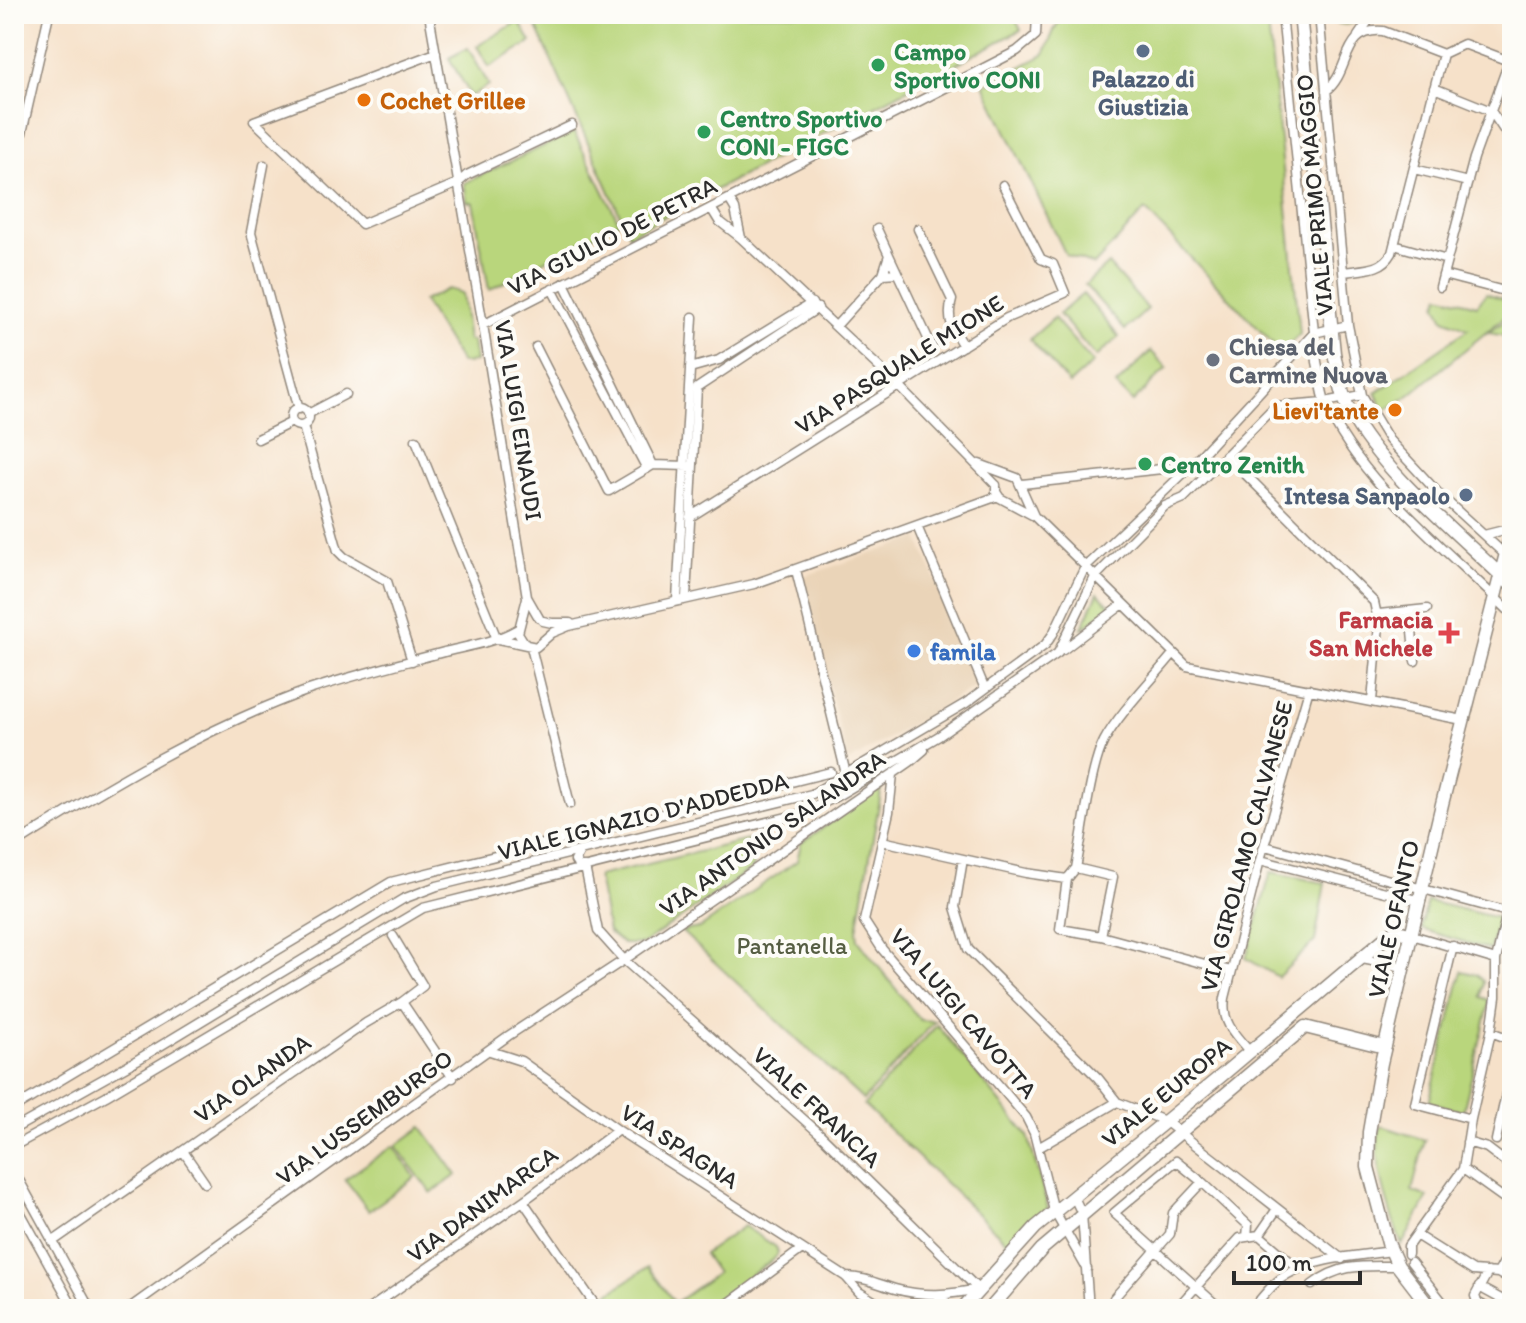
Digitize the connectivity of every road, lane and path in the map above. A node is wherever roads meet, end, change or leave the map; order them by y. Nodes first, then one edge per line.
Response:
1 (49, 14) edge
2 (429, 14) edge
3 (1037, 14) edge
4 (1282, 14) edge
5 (1300, 14) edge
6 (1319, 14) edge
7 (1373, 14) edge
8 (1354, 42) junction
9 (436, 53) junction
10 (1443, 54) junction
11 (1510, 57) edge
12 (1508, 72) edge
13 (1434, 88) junction
14 (1326, 91) junction
15 (1491, 111) junction
16 (572, 125) dead end
17 (1512, 142) edge
18 (264, 165) dead end
19 (14, 168) edge
20 (1414, 169) junction
21 (1468, 182) junction
22 (458, 183) junction
23 (1003, 185) dead end
24 (729, 199) junction
25 (711, 208) junction
26 (877, 229) dead end
27 (918, 229) dead end
28 (741, 238) junction
29 (1394, 245) junction
30 (889, 255) junction
31 (1447, 260) junction
32 (1343, 272) junction
33 (897, 273) junction
34 (883, 274) junction
35 (1443, 275) junction
36 (564, 283) junction
37 (1440, 287) dead end
38 (552, 289) junction
39 (1512, 293) edge
40 (815, 306) junction
41 (693, 317) dead end
42 (483, 325) junction
43 (1348, 325) junction
44 (836, 326) junction
45 (1332, 329) junction
46 (1314, 333) junction
47 (963, 346) junction
48 (536, 347) dead end
49 (933, 349) dead end
50 (690, 368) junction
51 (899, 386) junction
52 (346, 394) dead end
53 (1362, 395) junction
54 (1345, 398) junction
55 (1325, 402) junction
56 (299, 409) junction
57 (308, 414) junction
58 (292, 422) junction
59 (303, 426) junction
60 (258, 439) dead end
61 (416, 440) dead end
62 (1226, 455) junction
63 (973, 461) junction
64 (683, 466) junction
65 (1191, 466) junction
66 (650, 467) junction
67 (693, 467) junction
68 (1009, 475) junction
69 (996, 485) junction
70 (1022, 488) junction
71 (998, 496) junction
72 (1008, 502) junction
73 (1427, 504) junction
74 (1034, 516) junction
75 (690, 517) junction
76 (1413, 518) junction
77 (917, 526) junction
78 (1512, 529) edge
79 (1484, 535) junction
80 (1509, 558) edge
81 (1085, 567) junction
82 (796, 570) junction
83 (1501, 575) junction
84 (1095, 577) junction
85 (1512, 586) edge
86 (527, 597) junction
87 (1495, 597) junction
88 (681, 599) junction
89 (1122, 605) junction
90 (1427, 609) dead end
91 (1410, 611) junction
92 (1379, 614) junction
93 (1512, 614) edge
94 (541, 619) junction
95 (583, 622) junction
96 (519, 627) junction
97 (497, 639) junction
98 (546, 640) junction
99 (528, 646) junction
100 (1058, 653) junction
101 (1173, 654) junction
102 (412, 661) junction
103 (1415, 661) dead end
104 (985, 689) junction
105 (1309, 689) junction
106 (1372, 701) junction
107 (1463, 720) junction
108 (939, 736) junction
109 (831, 772) dead end
110 (846, 774) junction
111 (893, 774) junction
112 (570, 804) dead end
113 (882, 841) junction
114 (14, 845) edge
115 (1265, 846) junction
116 (581, 852) junction
117 (963, 859) junction
118 (1260, 860) junction
119 (585, 867) junction
120 (1076, 868) junction
121 (1067, 879) junction
122 (1512, 891) edge
123 (1422, 895) junction
124 (1510, 913) edge
125 (1412, 935) junction
126 (393, 936) dead end
127 (1101, 936) junction
128 (1453, 946) junction
129 (315, 951) junction
130 (1362, 959) junction
131 (624, 960) junction
132 (1496, 960) junction
133 (323, 965) junction
134 (1404, 967) junction
135 (1231, 971) junction
136 (402, 1002) junction
137 (1294, 1015) junction
138 (1305, 1027) junction
139 (1491, 1032) junction
140 (1512, 1040) edge
141 (167, 1041) junction
142 (1385, 1047) junction
143 (490, 1051) junction
144 (1250, 1052) junction
145 (175, 1055) junction
146 (453, 1078) junction
147 (1512, 1092) edge
148 (1117, 1102) junction
149 (14, 1108) edge
150 (1471, 1119) junction
151 (1165, 1121) junction
152 (14, 1129) edge
153 (618, 1130) junction
154 (1180, 1134) junction
155 (1496, 1140) dead end
156 (1467, 1142) junction
157 (14, 1146) edge
158 (1038, 1148) junction
159 (183, 1151) junction
160 (1512, 1167) edge
161 (1463, 1169) junction
162 (14, 1171) edge
163 (1202, 1182) junction
164 (205, 1183) dead end
165 (1074, 1197) junction
166 (14, 1201) edge
167 (523, 1201) junction
168 (1512, 1204) edge
169 (1277, 1209) junction
170 (1054, 1211) junction
171 (1082, 1214) junction
172 (1063, 1230) junction
173 (1259, 1235) junction
174 (1416, 1235) junction
175 (1247, 1237) junction
176 (52, 1242) junction
177 (1512, 1247) edge
178 (802, 1249) junction
179 (1155, 1250) junction
180 (1392, 1251) junction
181 (1342, 1259) junction
182 (1398, 1266) junction
183 (1087, 1269) junction
184 (1299, 1269) junction
185 (1493, 1272) junction
186 (846, 1277) junction
187 (1512, 1281) edge
188 (1312, 1285) dead end
189 (1196, 1286) junction
190 (1479, 1287) junction
191 (978, 1289) junction
192 (948, 1295) junction
193 (1512, 1305) edge
194 (74, 1309) edge
195 (90, 1309) edge
196 (128, 1309) edge
197 (369, 1309) edge
198 (598, 1309) edge
199 (721, 1309) edge
200 (887, 1309) edge
201 (927, 1309) edge
202 (962, 1309) edge
203 (990, 1309) edge
204 (1089, 1309) edge
205 (1126, 1309) edge
206 (1176, 1309) edge
207 (1221, 1309) edge
208 (1252, 1309) edge
209 (1431, 1309) edge
210 (1448, 1309) edge
211 (1490, 1309) edge

1 - 19 street
2 - 9 street, VIA LUIGI EINAUDI
3 - 24 street, VIA GIULIO DE PETRA
4 - 46 street, VIALE PRIMO MAGGIO
5 - 45 street, VIALE PRIMO MAGGIO
6 - 14 street, VIALE PRIMO MAGGIO
7 - 8 street
8 - 10 street
8 - 14 street
9 - 22 street, VIA LUIGI EINAUDI
9 - 22 street
10 - 11 street
10 - 13 street
11 - 12 street
12 - 15 street
13 - 15 street
13 - 20 street
14 - 32 street, VIALE PRIMO MAGGIO
15 - 17 street
15 - 21 street
16 - 22 street
18 - 56 street
20 - 21 street
20 - 29 street
21 - 31 street
22 - 42 street, VIA LUIGI EINAUDI
23 - 47 street, VIA PASQUALE MIONE
24 - 25 street, VIA GIULIO DE PETRA
24 - 28 street
25 - 28 street
25 - 36 street, VIA GIULIO DE PETRA
26 - 30 street
27 - 47 street
28 - 40 street
29 - 31 street
29 - 32 street
30 - 33 street
30 - 34 street
31 - 35 street
32 - 43 street, VIALE PRIMO MAGGIO
33 - 34 street
33 - 49 street
34 - 44 street
35 - 37 street
35 - 39 street
36 - 38 street, VIA GIULIO DE PETRA
36 - 66 street
38 - 42 street, VIA GIULIO DE PETRA
38 - 66 street
40 - 44 street
40 - 50 street
40 - 67 street
41 - 50 street
42 - 86 street, VIA LUIGI EINAUDI
43 - 45 street
43 - 53 street, VIALE PRIMO MAGGIO
44 - 51 street
45 - 46 street
45 - 54 street, VIALE PRIMO MAGGIO
46 - 55 street, VIALE PRIMO MAGGIO
46 - 65 street, VIALE IGNAZIO D'ADDEDDA
47 - 51 street, VIA PASQUALE MIONE
48 - 66 street
50 - 64 street
51 - 63 street
51 - 75 street, VIA PASQUALE MIONE
52 - 57 street
53 - 54 street, VIALE IGNAZIO D'ADDEDDA
53 - 79 street, VIALE PRIMO MAGGIO
54 - 55 street, VIALE IGNAZIO D'ADDEDDA
54 - 73 street, VIALE PRIMO MAGGIO
55 - 62 street, VIALE IGNAZIO D'ADDEDDA
55 - 76 street, VIALE PRIMO MAGGIO
56 - 57 street
56 - 58 street
57 - 59 street
58 - 59 street
58 - 60 street
59 - 102 street
61 - 97 street
62 - 84 street, VIALE IGNAZIO D'ADDEDDA
62 - 92 street
63 - 68 street
63 - 69 street
64 - 66 street
64 - 67 street
64 - 88 street
65 - 70 street
65 - 81 street, VIALE IGNAZIO D'ADDEDDA
67 - 75 street
68 - 69 street
68 - 70 street
69 - 71 street
70 - 72 street
70 - 74 street
71 - 72 street
71 - 77 street
72 - 74 street
73 - 76 street
73 - 83 street, VIALE PRIMO MAGGIO
74 - 81 street
75 - 88 street
76 - 87 street, VIALE PRIMO MAGGIO
77 - 82 street
77 - 104 street
78 - 79 street
78 - 80 street, VIALE OFANTO
79 - 80 street, VIALE PRIMO MAGGIO
80 - 83 street, VIALE OFANTO
81 - 84 street
81 - 104 street, VIALE IGNAZIO D'ADDEDDA
82 - 88 street
82 - 110 street
83 - 85 street, VIALE PRIMO MAGGIO
83 - 87 street, VIALE OFANTO
84 - 89 street
84 - 100 street, VIALE IGNAZIO D'ADDEDDA
86 - 94 street, VIA LUIGI EINAUDI
86 - 96 street, VIA LUIGI EINAUDI
87 - 93 street, VIALE PRIMO MAGGIO
87 - 107 street, VIALE OFANTO
88 - 95 street
89 - 100 street
89 - 101 street
90 - 91 street
91 - 92 street
91 - 103 street
92 - 106 street
94 - 95 street
94 - 96 street
94 - 98 street
95 - 98 street
96 - 97 street
96 - 99 street
97 - 99 street
97 - 102 street
98 - 99 street
99 - 112 street
100 - 108 street, VIALE IGNAZIO D'ADDEDDA
101 - 105 street
101 - 120 street
102 - 114 street
104 - 110 street, VIALE IGNAZIO D'ADDEDDA
105 - 106 street
105 - 115 street, VIA GIROLAMO CALVANESE
106 - 107 street
107 - 123 street, VIALE OFANTO
108 - 111 street, VIA ANTONIO SALANDRA
108 - 119 street, VIALE IGNAZIO D'ADDEDDA
109 - 149 street, VIALE IGNAZIO D'ADDEDDA
110 - 116 street, VIALE IGNAZIO D'ADDEDDA
111 - 113 street, VIA LUIGI CAVOTTA
111 - 131 street, VIA ANTONIO SALANDRA
113 - 117 street
113 - 158 street, VIA LUIGI CAVOTTA
115 - 118 street, VIA GIROLAMO CALVANESE
115 - 123 street
116 - 119 street, VIALE FRANCIA
116 - 129 street, VIALE IGNAZIO D'ADDEDDA
117 - 121 street
117 - 148 street
118 - 123 street
118 - 135 street, VIA GIROLAMO CALVANESE
119 - 131 street, VIALE FRANCIA
119 - 133 street, VIALE IGNAZIO D'ADDEDDA
120 - 121 street
120 - 127 street
121 - 127 street
122 - 124 street
123 - 124 street
123 - 125 street, VIALE OFANTO
124 - 132 street
125 - 128 street
125 - 130 street, VIALE EUROPA
125 - 134 street, VIALE OFANTO
126 - 136 street
127 - 135 street
128 - 132 street
128 - 150 street
129 - 133 street
129 - 141 street, VIALE IGNAZIO D'ADDEDDA
130 - 134 street
130 - 137 street, VIALE EUROPA
131 - 143 street, VIA LUSSEMBURGO
131 - 191 street, VIALE FRANCIA
132 - 139 street
133 - 145 street, VIALE IGNAZIO D'ADDEDDA
134 - 142 street, VIALE OFANTO
135 - 144 street, VIA GIROLAMO CALVANESE
136 - 146 street
136 - 159 street, VIA OLANDA
137 - 138 street
137 - 144 street, VIALE EUROPA
138 - 142 street
138 - 154 street, VIALE EUROPA
139 - 140 street
139 - 150 street
141 - 145 street
141 - 152 street, VIALE IGNAZIO D'ADDEDDA
142 - 180 street, VIALE OFANTO
143 - 146 street, VIA LUSSEMBURGO
143 - 153 street, VIA SPAGNA
144 - 151 street, VIALE EUROPA
145 - 157 street, VIALE IGNAZIO D'ADDEDDA
146 - 196 street, VIA LUSSEMBURGO
147 - 155 street
148 - 151 street
148 - 158 street
150 - 156 street
151 - 154 street
151 - 165 street, VIALE EUROPA
153 - 167 street, VIA DANIMARCA
153 - 178 street, VIA SPAGNA
154 - 169 street
154 - 171 street, VIALE EUROPA
156 - 160 street
156 - 161 street
158 - 170 street, VIA LUIGI CAVOTTA
159 - 164 street
159 - 176 street, VIA OLANDA
161 - 168 street
161 - 174 street
162 - 176 street
163 - 175 street
163 - 179 street
163 - 179 street
165 - 170 street, VIALE EUROPA
165 - 171 street
166 - 194 street
167 - 197 street, VIA DANIMARCA
167 - 198 street
169 - 173 street
169 - 181 street
170 - 172 street, VIA LUIGI CAVOTTA
170 - 191 street, VIALE EUROPA
171 - 172 street, VIALE EUROPA
171 - 183 street
172 - 183 street, VIA LUIGI CAVOTTA
172 - 203 street, VIALE EUROPA
173 - 175 street
173 - 184 street
174 - 185 street
174 - 210 street
175 - 189 street
176 - 195 street
177 - 185 street
178 - 186 street, VIA SPAGNA
178 - 199 street
179 - 189 street
179 - 205 street
180 - 181 street
180 - 182 street, VIALE OFANTO
181 - 184 street
182 - 188 street
182 - 209 street, VIALE OFANTO
183 - 204 street
184 - 208 street
185 - 187 street
185 - 190 street
186 - 192 street, VIA SPAGNA
186 - 200 street, VIA SPAGNA
189 - 206 street
189 - 207 street
190 - 193 street
190 - 211 street
191 - 192 street, VIA SPAGNA
191 - 202 street, VIALE EUROPA
192 - 201 street

